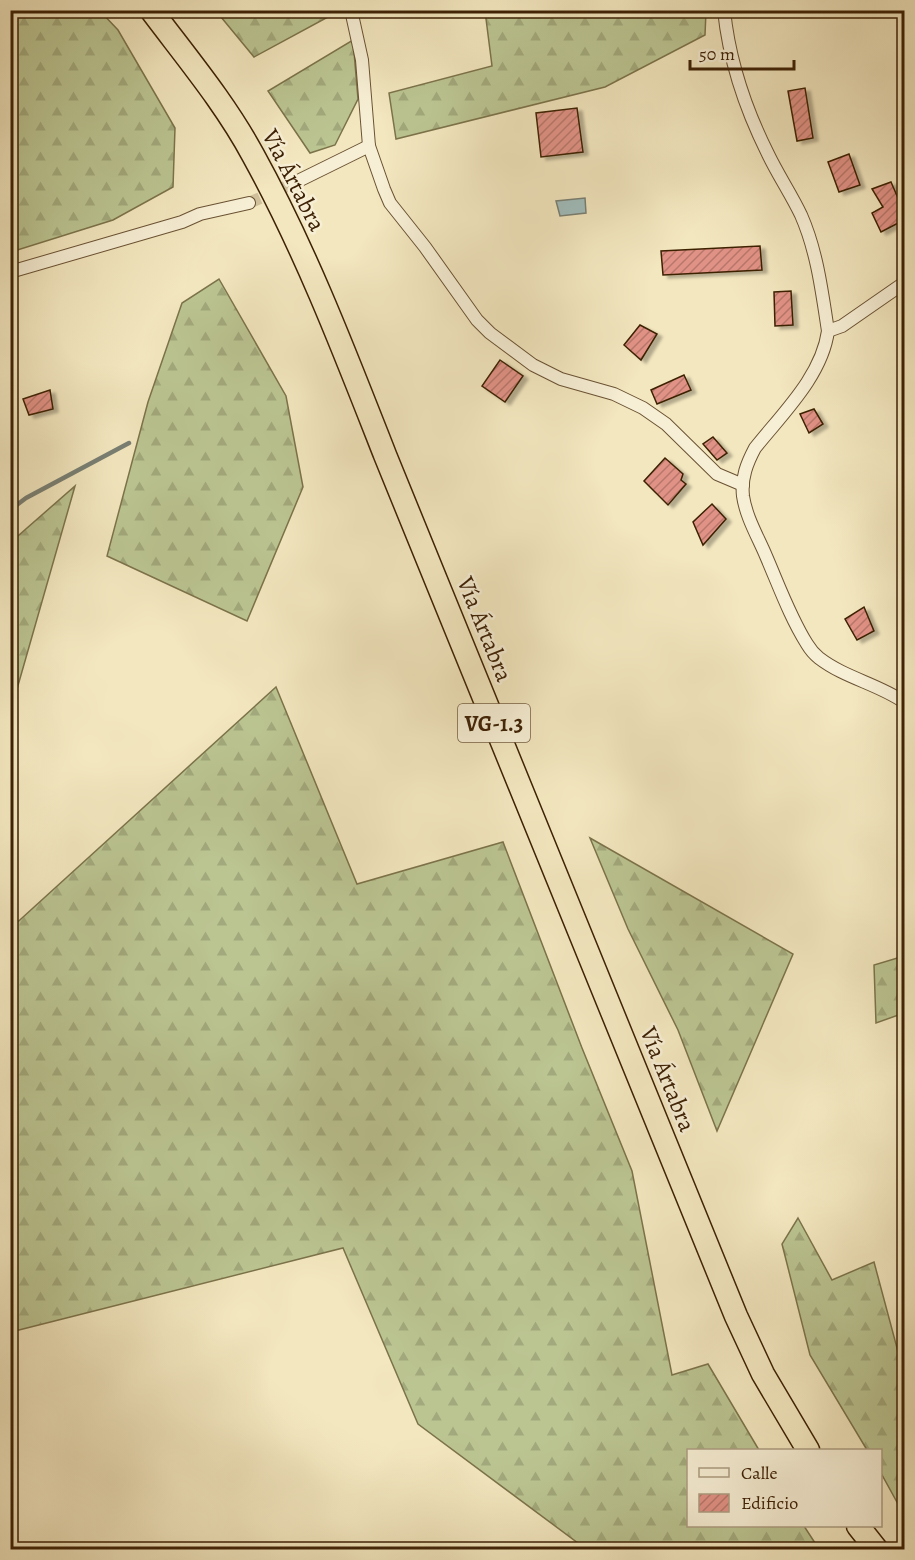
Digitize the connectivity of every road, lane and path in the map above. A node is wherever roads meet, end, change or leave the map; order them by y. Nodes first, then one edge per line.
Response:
1 (151, 10) edge
2 (351, 10) edge
3 (724, 10) edge
4 (369, 146) junction
5 (294, 183) tunnel mouth
6 (249, 203) tunnel mouth
7 (10, 272) edge
8 (904, 284) edge
9 (828, 331) junction
10 (743, 485) junction
11 (904, 702) edge
12 (807, 1449) edge
13 (859, 1527) edge
14 (877, 1550) edge

1 - 12 highway, Vía Ártabra / VG-1.3
2 - 4 street
3 - 9 street
4 - 5 street
4 - 10 street
6 - 7 street
8 - 9 street
9 - 10 street
10 - 11 street
13 - 14 highway

